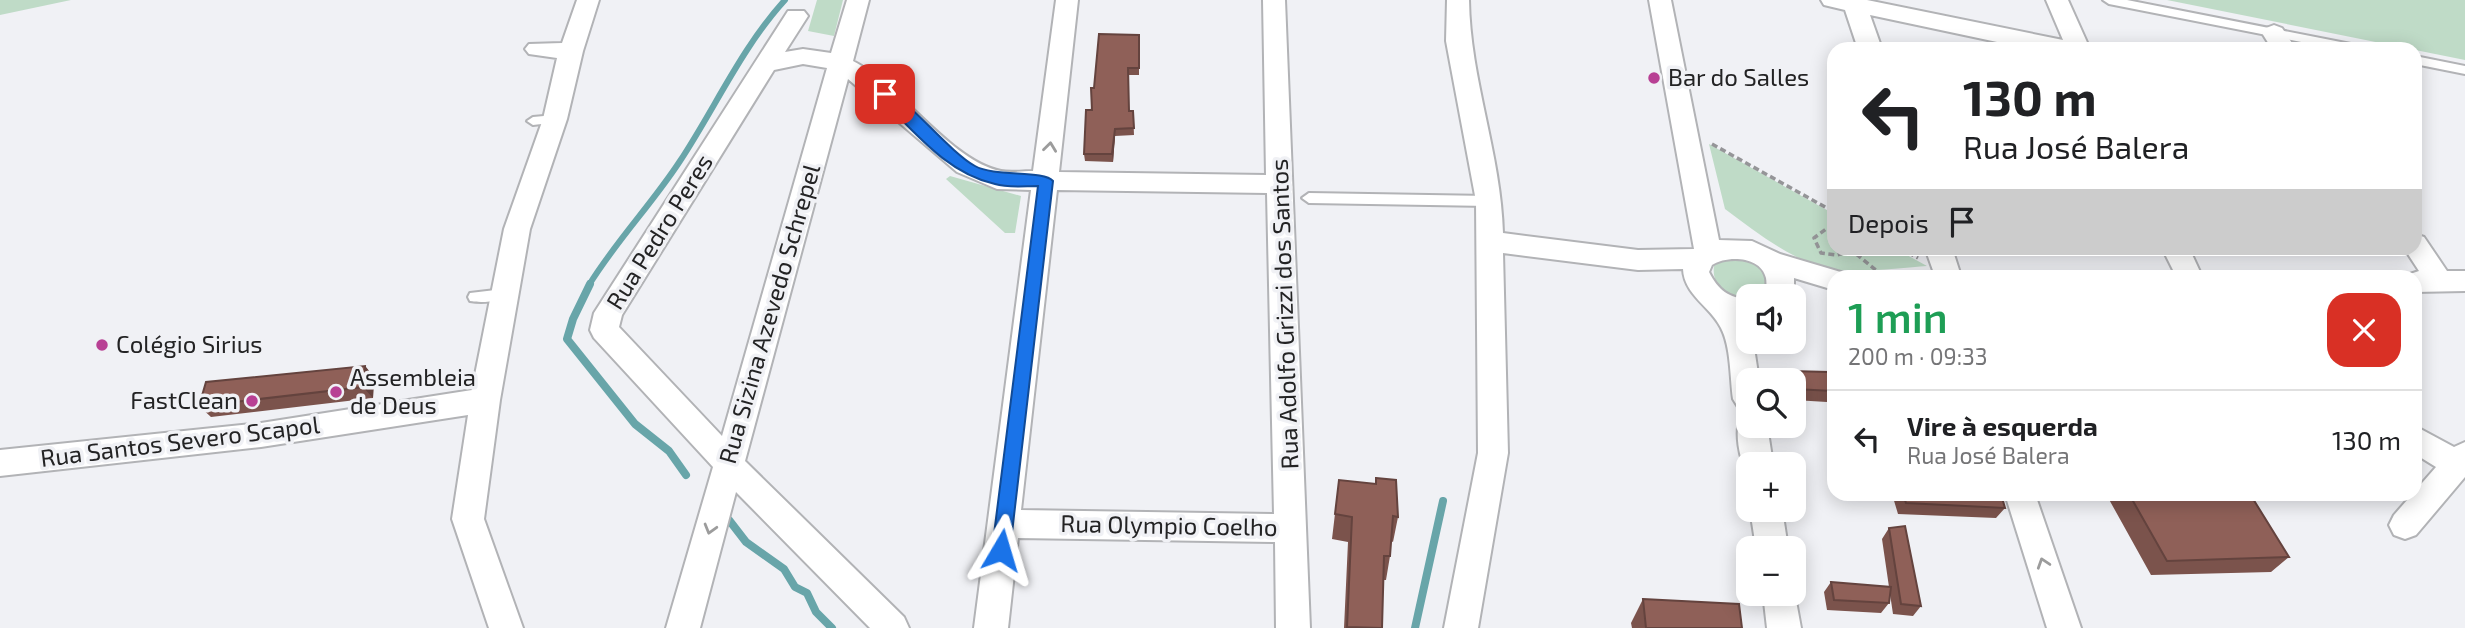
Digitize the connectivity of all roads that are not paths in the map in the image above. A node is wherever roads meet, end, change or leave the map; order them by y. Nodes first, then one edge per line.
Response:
1 (589, 0) edge
2 (858, 0) edge
3 (1067, 0) edge
4 (1274, 0) edge
5 (1458, 0) edge
6 (1660, 0) edge
7 (2057, 0) edge
8 (2109, 0) edge
9 (1844, 2) edge
10 (796, 16) dead end
11 (2279, 41) edge
12 (1866, 42) edge
13 (2034, 42) edge
14 (2075, 42) edge
15 (537, 49) dead end
16 (571, 51) junction
17 (840, 61) junction
18 (2422, 61) edge
19 (765, 64) junction
20 (2465, 70) edge
21 (1046, 181) junction
22 (1282, 184) junction
23 (1309, 198) dead end
24 (1699, 198) junction
25 (1489, 201) junction
26 (1490, 241) junction
27 (2422, 255) edge
28 (1762, 256) junction
29 (1702, 264) junction
30 (1827, 279) edge
31 (2440, 282) edge
32 (1783, 284) edge
33 (1827, 284) edge
34 (1806, 290) edge
35 (504, 294) junction
36 (475, 297) dead end
37 (1735, 307) edge
38 (1743, 368) edge
39 (485, 400) junction
40 (2422, 442) edge
41 (2461, 459) edge
42 (0, 463) edge
43 (729, 464) junction
44 (2022, 501) edge
45 (1005, 524) junction
46 (2405, 525) dead end
47 (1291, 528) junction
48 (1781, 606) edge
49 (506, 628) edge
50 (683, 628) edge
51 (892, 628) edge
52 (991, 628) edge
53 (1293, 628) edge
54 (1461, 628) edge
55 (1784, 628) edge
56 (2064, 628) edge

1 - 16 street
2 - 17 street, Rua Sizina Azevedo Schrepel
21 -> 3 street
4 - 22 street, Rua Adolfo Grizzi dos Santos
5 - 25 street
6 - 24 street
7 - 14 street
8 - 11 lane
9 - 12 street
9 - 13 street
10 - 19 street, Rua Pedro Peres
15 - 16 street
16 - 35 street
17 - 19 street
17 - 21 street
17 - 43 street, Rua Sizina Azevedo Schrepel
18 - 20 lane
19 - 43 street, Rua Pedro Peres
21 - 22 street
21 - 45 street
22 - 47 street, Rua Adolfo Grizzi dos Santos
23 - 25 lane
24 - 28 street
24 - 29 street
25 - 26 street
26 - 29 street
26 - 54 street
27 - 31 street
28 - 29 street
28 - 30 street
28 - 32 street
29 - 37 street
33 - 34 street
35 - 36 lane
35 - 39 street
37 - 38 street
39 - 42 street, Rua Santos Severo Scapol
39 - 49 street
40 - 41 street
41 - 46 street
43 -> 50 street, Rua Sizina Azevedo Schrepel
43 - 51 street, Rua Pedro Peres
56 -> 44 street
45 - 47 street, Rua Olympio Coelho
45 - 52 street
47 - 53 street, Rua Adolfo Grizzi dos Santos
48 - 55 street

